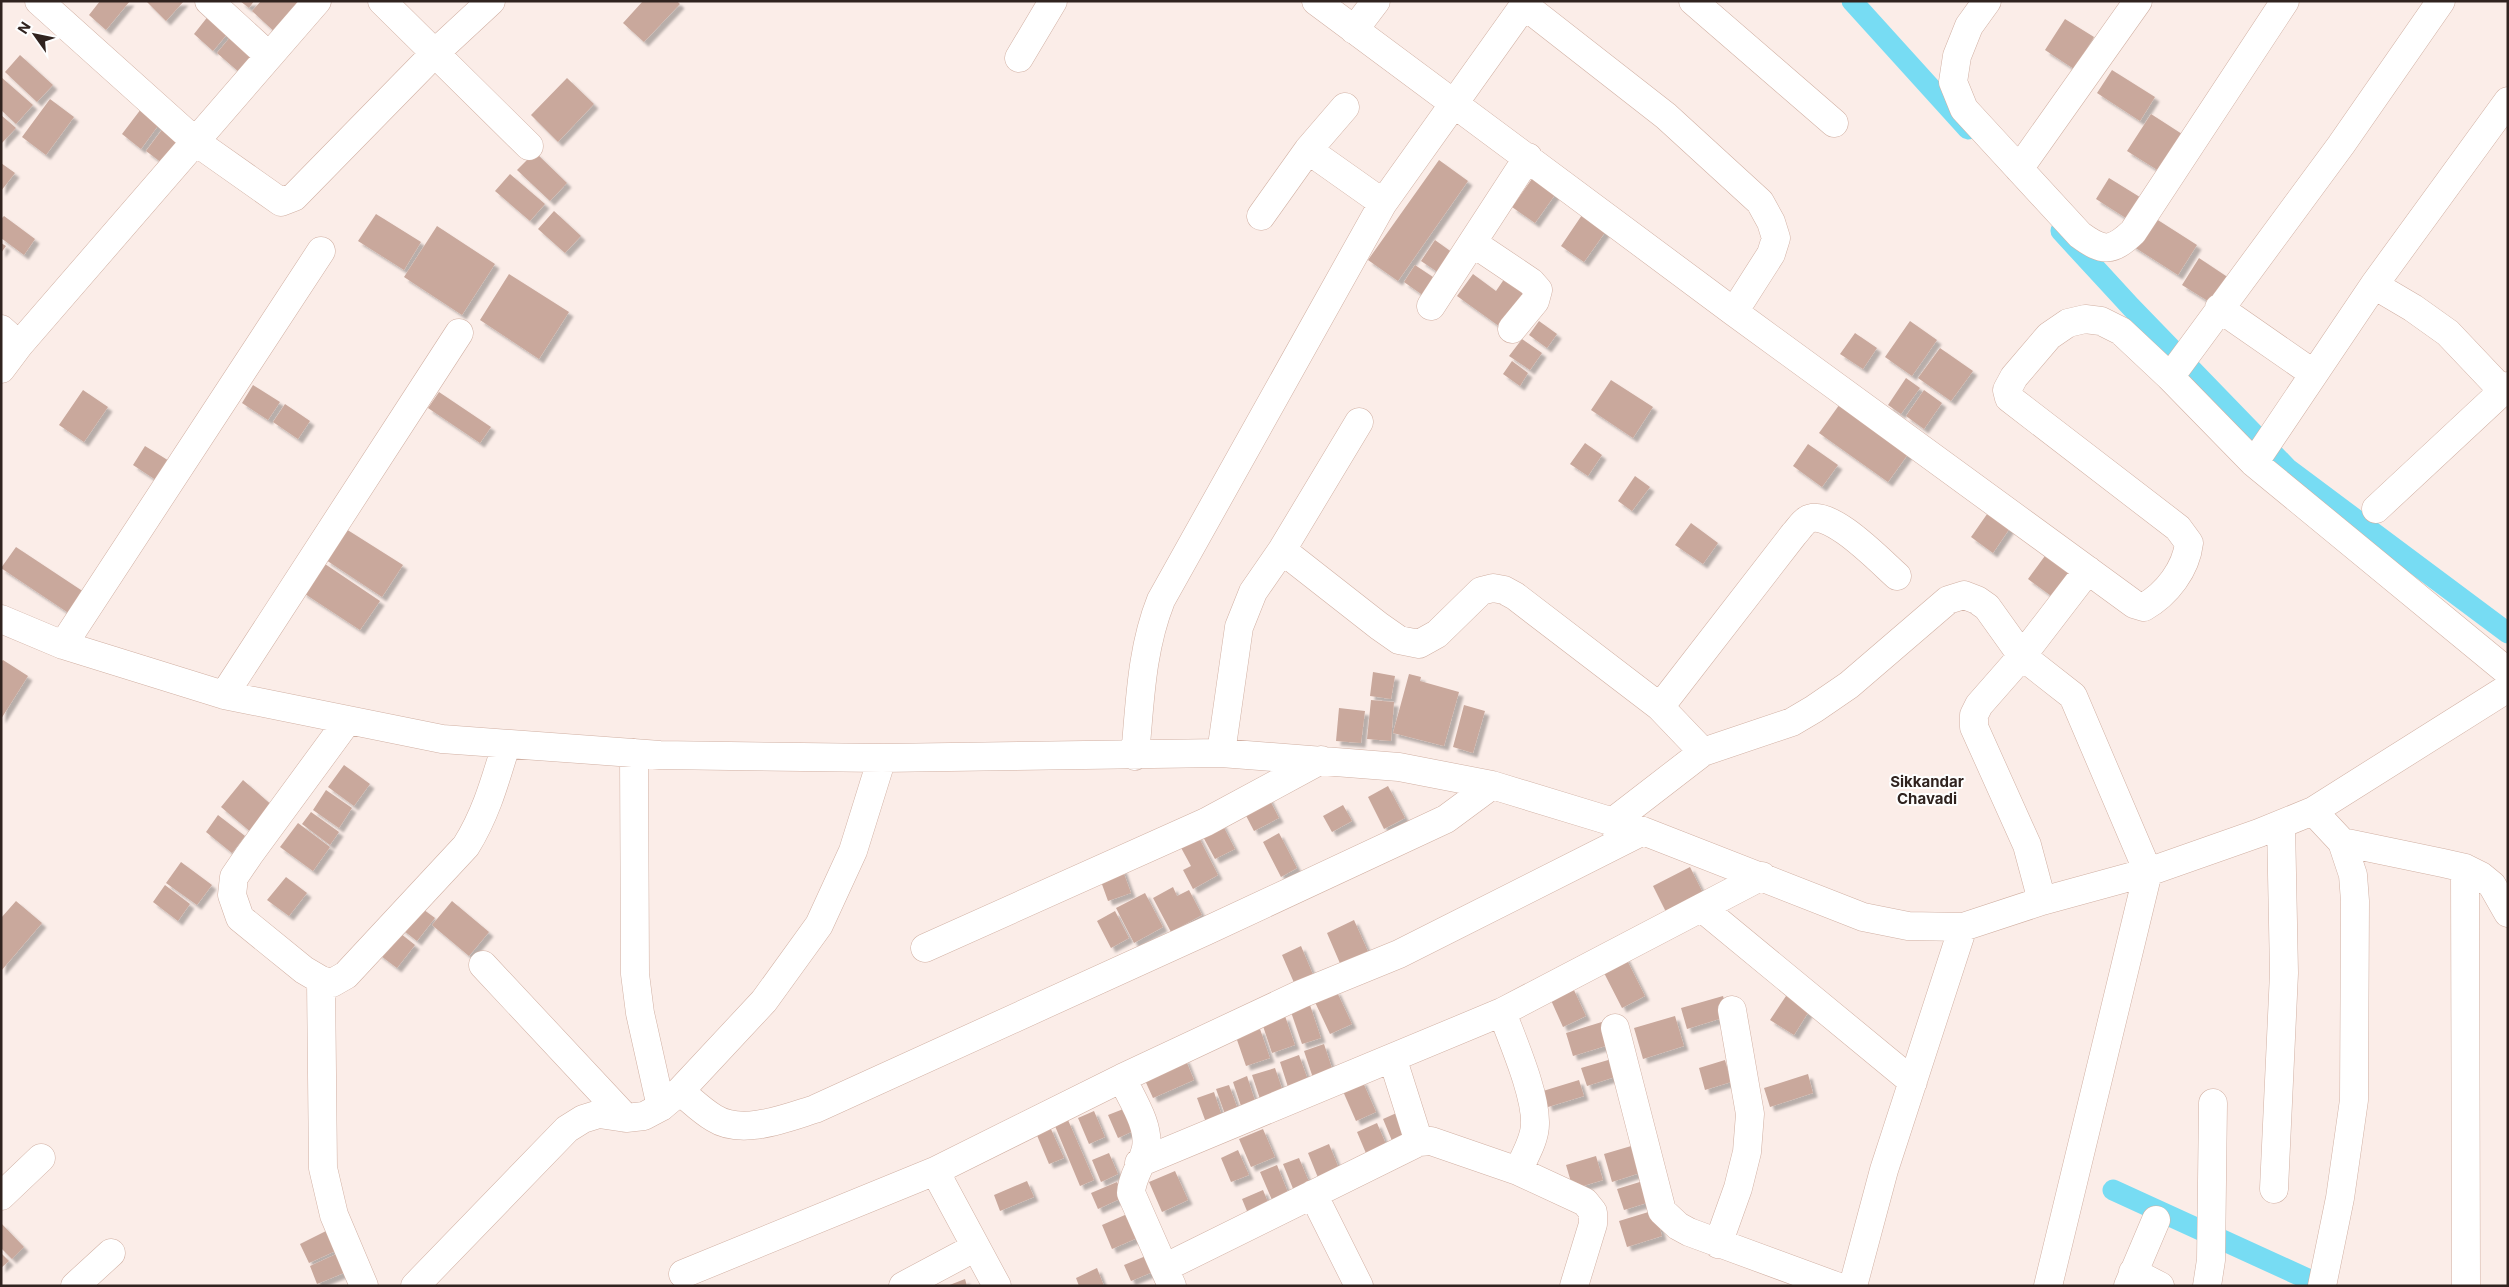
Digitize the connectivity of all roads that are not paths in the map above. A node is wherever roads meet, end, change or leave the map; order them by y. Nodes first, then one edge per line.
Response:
1 (209, 1) edge
2 (317, 1) edge
3 (382, 1) edge
4 (491, 1) edge
5 (1053, 1) edge
6 (1316, 1) edge
7 (1376, 1) edge
8 (1693, 1) edge
9 (1987, 1) edge
10 (2138, 1) edge
11 (2285, 1) edge
12 (2441, 1) edge
13 (44, 3) edge
14 (1526, 3) edge
15 (1354, 30) junction
16 (435, 53) junction
17 (269, 56) junction
18 (1018, 58) dead end
19 (2508, 101) edge
20 (1456, 104) junction
21 (1345, 108) dead end
22 (1834, 124) dead end
23 (196, 142) junction
24 (529, 146) dead end
25 (1308, 150) junction
26 (1528, 157) junction
27 (2019, 169) junction
28 (1383, 203) junction
29 (1261, 216) dead end
30 (1473, 243) junction
31 (321, 250) dead end
32 (2374, 286) junction
33 (1431, 306) dead end
34 (1734, 312) junction
35 (2213, 316) junction
36 (1512, 329) dead end
37 (459, 333) dead end
38 (10, 337) edge
39 (1, 369) edge
40 (2314, 374) junction
41 (2171, 376) junction
42 (2505, 389) edge
43 (1359, 422) dead end
44 (2254, 463) junction
45 (2376, 509) dead end
46 (1282, 550) junction
47 (2088, 570) junction
48 (1897, 576) dead end
49 (1, 619) edge
50 (63, 645) junction
51 (2022, 656) junction
52 (2508, 672) edge
53 (2508, 688) edge
54 (224, 695) junction
55 (1660, 707) junction
56 (348, 720) junction
57 (506, 745) junction
58 (1704, 752) junction
59 (634, 753) junction
60 (1221, 753) junction
61 (1135, 756) junction
62 (882, 758) junction
63 (1321, 760) junction
64 (1492, 785) junction
65 (2313, 811) junction
66 (1611, 823) junction
67 (2280, 824) junction
68 (1643, 831) junction
69 (2342, 842) junction
70 (2465, 868) junction
71 (2148, 872) junction
72 (1762, 876) junction
73 (2042, 901) junction
74 (1702, 908) junction
75 (2508, 913) edge
76 (1963, 927) junction
77 (925, 948) dead end
78 (483, 965) dead end
79 (321, 980) junction
80 (1732, 1010) dead end
81 (1502, 1012) junction
82 (1615, 1028) dead end
83 (1393, 1060) junction
84 (1122, 1078) junction
85 (1913, 1082) junction
86 (671, 1099) junction
87 (2213, 1103) dead end
88 (626, 1118) junction
89 (1419, 1142) junction
90 (41, 1158) dead end
91 (1140, 1163) junction
92 (935, 1170) junction
93 (1518, 1171) junction
94 (2274, 1189) dead end
95 (1313, 1194) junction
96 (1, 1196) edge
97 (2156, 1220) dead end
98 (1718, 1244) junction
99 (976, 1247) junction
100 (111, 1253) dead end
101 (2209, 1273) edge
102 (683, 1274) dead end
103 (1168, 1277) edge
104 (2324, 1278) edge
105 (2131, 1279) edge
106 (75, 1286) edge
107 (364, 1286) edge
108 (415, 1286) edge
109 (904, 1286) edge
110 (997, 1286) edge
111 (1359, 1286) edge
112 (1574, 1286) edge
113 (1836, 1286) edge
114 (1853, 1286) edge
115 (2048, 1286) edge
116 (2160, 1286) edge
117 (2466, 1286) edge

1 - 17 street
2 - 17 street
3 - 16 street
4 - 16 street
5 - 18 street
6 - 15 street
7 - 15 street
8 - 22 street
9 - 27 street
10 - 27 street
11 - 27 street
12 - 35 street
13 - 23 street
14 - 20 street
14 - 34 street
15 - 20 street
16 - 23 street
16 - 24 street
17 - 23 street
19 - 32 street
20 - 26 street
20 - 28 street
21 - 25 street
23 - 38 street
25 - 28 street
25 - 29 street
26 - 30 street
26 - 34 street
28 - 61 street
30 - 33 street
30 - 36 street
31 - 50 street
32 - 40 street
32 - 42 street
34 - 47 street
35 - 40 street
35 - 41 street
37 - 54 street
38 - 39 street
40 - 44 street
41 - 44 street
41 - 47 street
42 - 45 street
43 - 46 street
44 - 52 street
46 - 55 street
46 - 60 street
47 - 51 street
48 - 55 street
49 - 50 street
50 - 54 street
51 - 58 street
51 - 71 street
51 - 73 street
53 - 65 street
54 - 56 street
55 - 58 street
56 - 57 street
56 - 79 street
57 - 59 street
57 - 79 street
58 - 66 street
59 - 62 street
59 - 86 street
60 - 61 street
60 - 63 street
61 - 62 street
62 - 86 street
63 - 64 street
63 - 77 street
64 - 66 street
64 - 86 street
65 - 67 street
65 - 69 street
66 - 68 street
67 - 71 street
67 - 94 street
68 - 72 street
68 - 84 street
69 - 70 street
69 - 104 street
70 - 75 street
70 - 117 street
71 - 73 street
71 - 115 street
72 - 74 street
72 - 76 street
73 - 76 street
74 - 81 street
74 - 85 street
76 - 85 street
78 - 88 street
79 - 107 street
80 - 98 street
81 - 83 street
81 - 93 street
82 - 98 street
83 - 89 street
83 - 91 street
84 - 91 street
84 - 92 street
85 - 114 street
86 - 88 street
87 - 101 street
88 - 108 street
89 - 93 street
89 - 95 street
90 - 96 street
91 - 103 street
92 - 99 street
92 - 102 street
93 - 112 street
95 - 103 street
95 - 111 street
97 - 105 street
98 - 113 street
99 - 109 street
99 - 110 street
100 - 106 street
105 - 116 street

